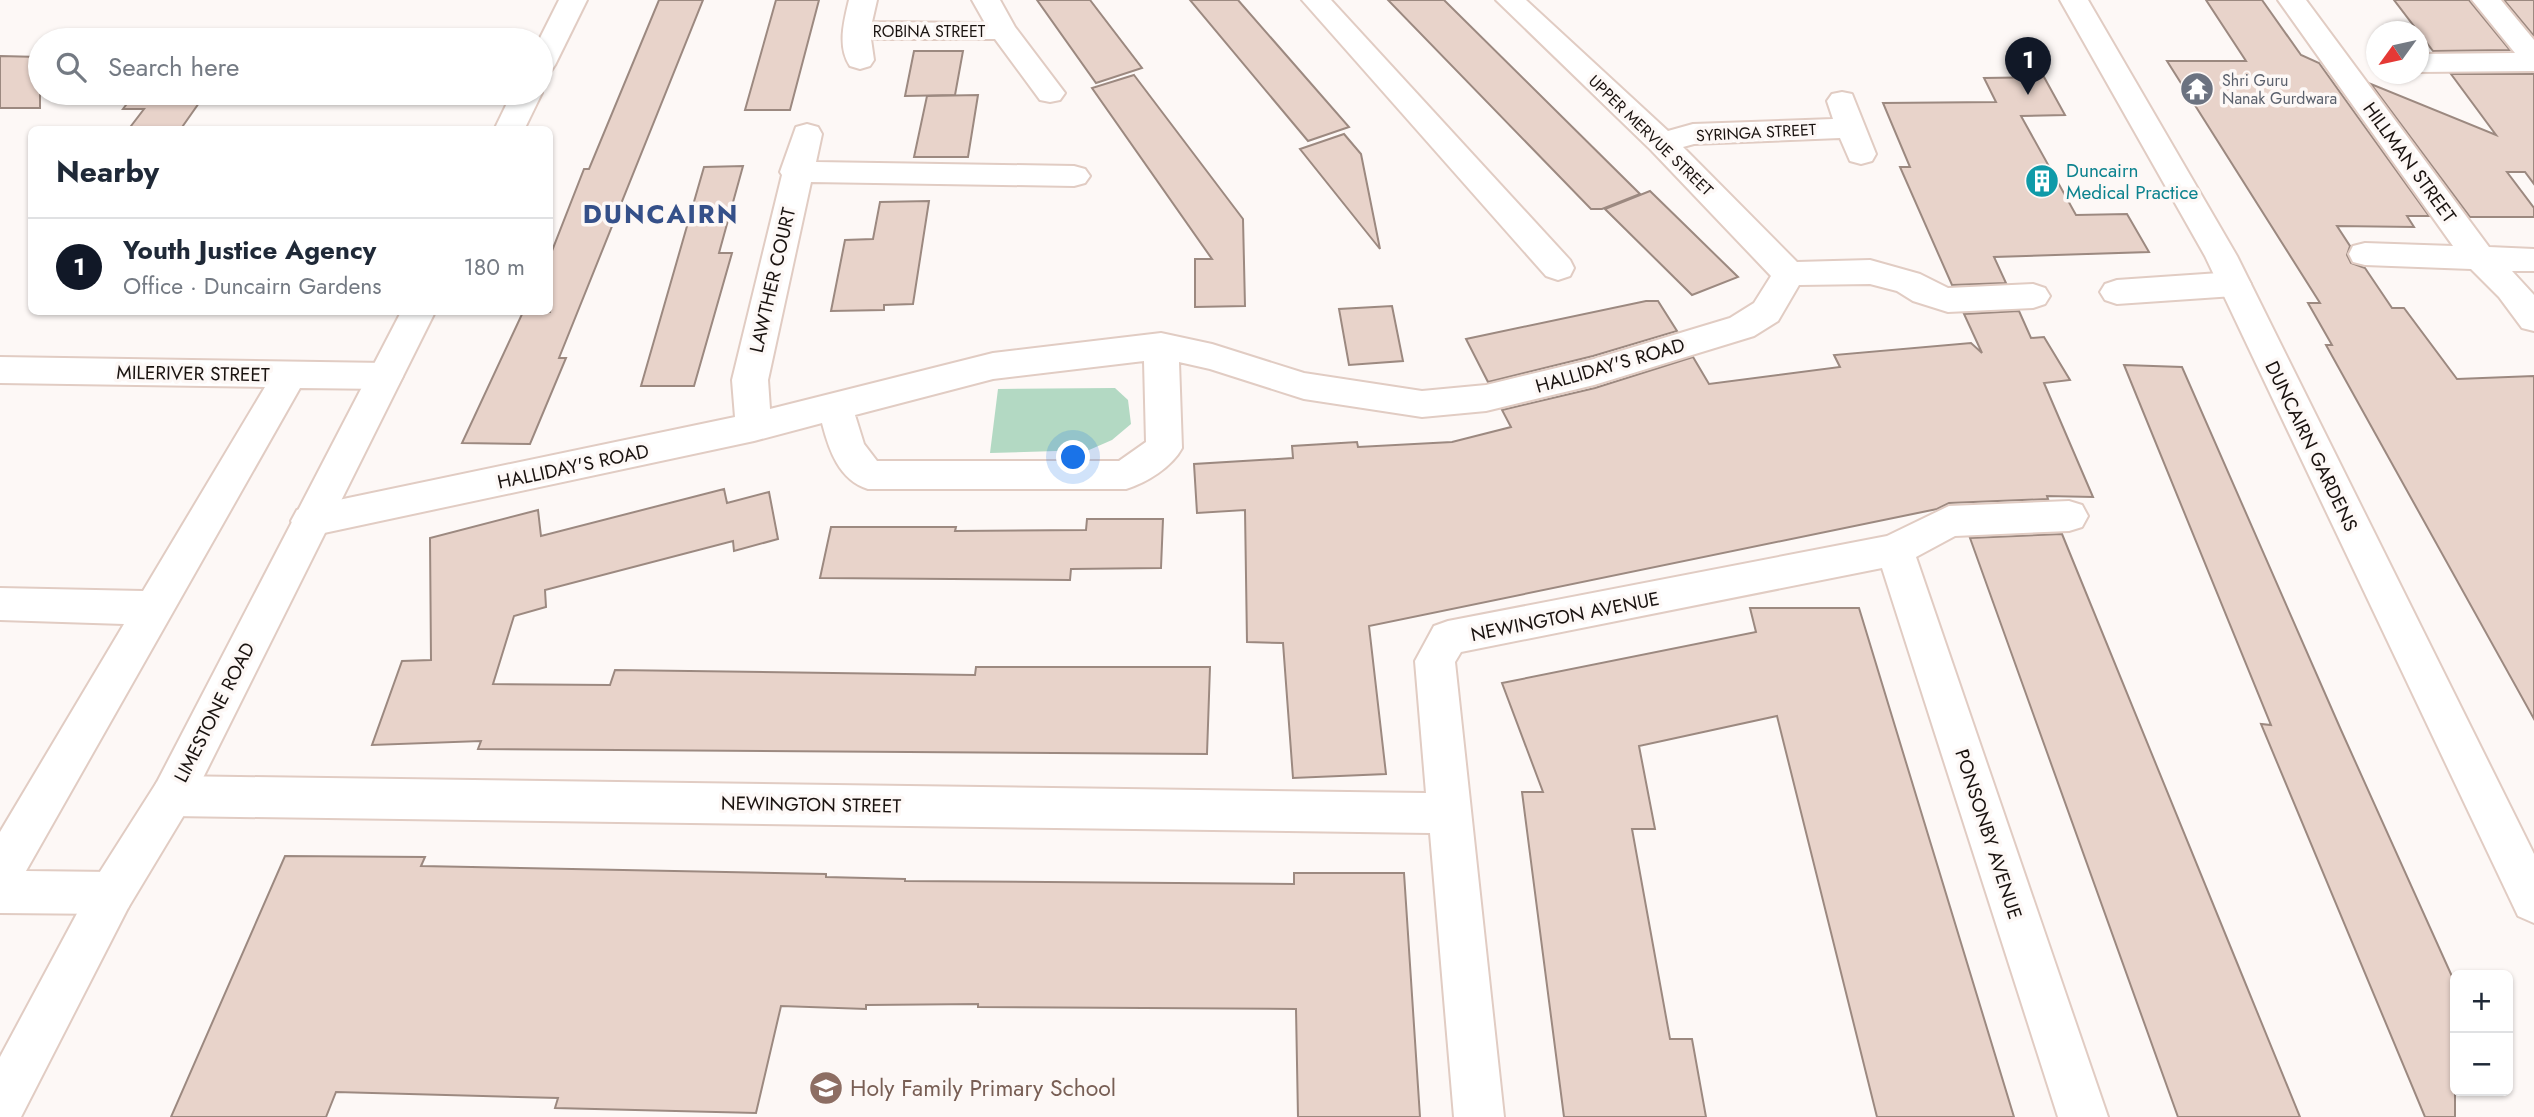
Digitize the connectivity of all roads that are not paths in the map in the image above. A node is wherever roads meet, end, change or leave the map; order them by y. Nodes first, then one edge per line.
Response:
1 (573, 0) edge
2 (863, 0) edge
3 (986, 0) edge
4 (1316, 0) edge
5 (1510, 0) edge
6 (2074, 0) edge
7 (2292, 0) edge
8 (2486, 0) edge
9 (1002, 29) junction
10 (856, 30) junction
11 (553, 41) edge
12 (860, 60) dead end
13 (2534, 60) edge
14 (2366, 63) edge
15 (2429, 63) edge
16 (2338, 64) junction
17 (1050, 93) dead end
18 (521, 105) edge
19 (511, 126) edge
20 (1852, 128) dead end
21 (807, 134) dead end
22 (1662, 143) junction
23 (796, 172) junction
24 (1074, 176) dead end
25 (2365, 254) dead end
26 (2480, 259) junction
27 (2534, 260) edge
28 (1558, 268) dead end
29 (1789, 274) junction
30 (2234, 284) junction
31 (2116, 292) dead end
32 (2033, 296) dead end
33 (416, 315) edge
34 (2534, 319) edge
35 (1161, 346) junction
36 (0, 370) edge
37 (290, 374) junction
38 (386, 376) junction
39 (835, 407) junction
40 (754, 427) junction
41 (2069, 516) dead end
42 (310, 521) junction
43 (1895, 551) junction
44 (0, 604) edge
45 (154, 608) junction
46 (172, 796) junction
47 (1450, 813) junction
48 (0, 873) edge
49 (0, 892) edge
50 (112, 893) junction
51 (2534, 901) edge
52 (15, 1054) edge
53 (0, 1107) edge
54 (1479, 1117) edge
55 (2083, 1117) edge

1 - 11 street
2 - 10 street, ROBINA STREET
3 - 9 street
4 - 28 street
5 - 22 street, UPPER MERVUE STREET
6 - 30 street, DUNCAIRN GARDENS
7 - 16 street, HILLMAN STREET
8 - 13 street
9 - 10 street, ROBINA STREET
9 - 17 street
10 - 12 street, ROBINA STREET
13 - 15 street
14 - 16 street
16 - 26 street, HILLMAN STREET
18 - 19 street
20 - 22 street, SYRINGA STREET
21 - 23 street, LAWTHER COURT
22 - 29 street, UPPER MERVUE STREET
23 - 24 street
23 - 40 street, LAWTHER COURT
25 - 26 street
26 - 27 street
26 - 34 street, HILLMAN STREET
29 - 32 street
29 - 35 street, HALLIDAY'S ROAD
30 - 31 street
30 - 51 street, DUNCAIRN GARDENS
33 - 38 street, LIMESTONE ROAD
35 - 39 street, HALLIDAY'S ROAD
35 - 39 street
36 - 37 street, MILERIVER STREET
37 - 38 street, MILERIVER STREET
37 - 45 street
38 - 42 street, LIMESTONE ROAD
39 - 40 street, HALLIDAY'S ROAD
40 - 42 street, HALLIDAY'S ROAD
41 - 43 street, NEWINGTON AVENUE
42 - 46 street, LIMESTONE ROAD
43 - 47 street, NEWINGTON AVENUE
43 - 55 street, PONSONBY AVENUE
44 - 45 street
45 - 48 street
46 - 47 street, NEWINGTON STREET
46 - 50 street, LIMESTONE ROAD
47 - 54 street, NEWINGTON AVENUE
49 - 50 street
50 - 52 street, LIMESTONE ROAD
52 - 53 street, LIMESTONE ROAD

